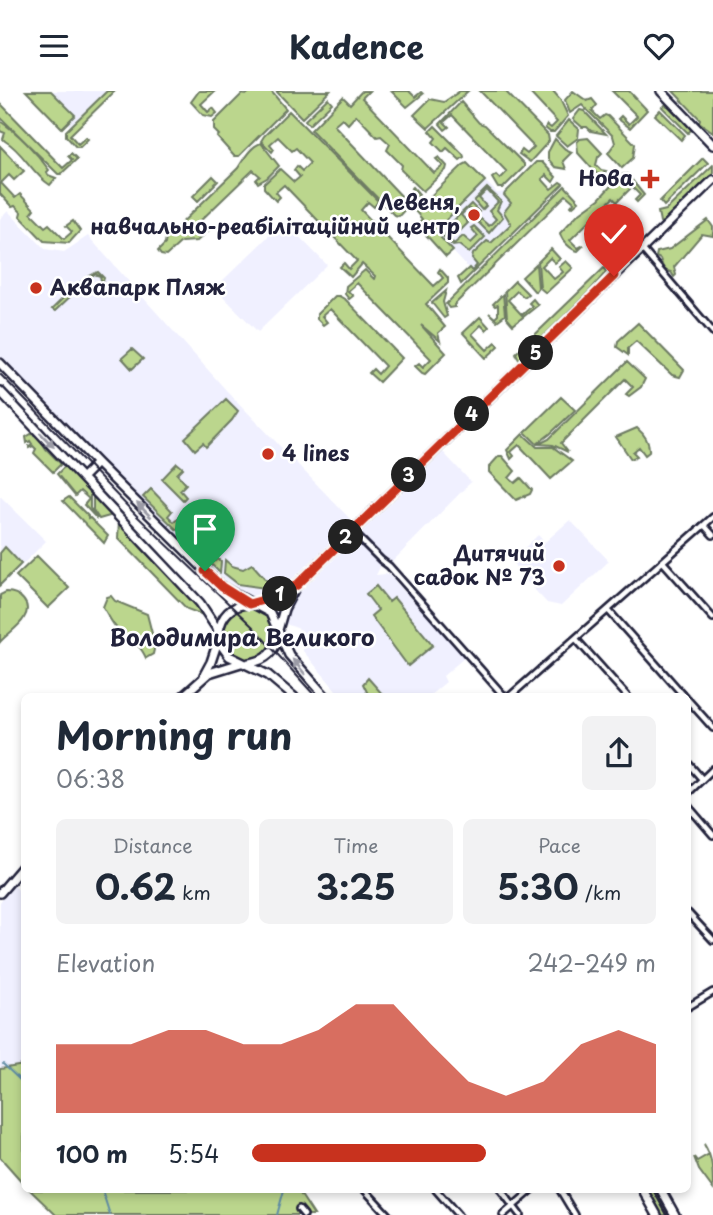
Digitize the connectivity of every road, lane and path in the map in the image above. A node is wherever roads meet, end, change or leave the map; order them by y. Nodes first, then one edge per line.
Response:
1 (661, 91) edge
2 (713, 145) edge
3 (713, 180) edge
4 (642, 249) junction
5 (713, 332) edge
6 (0, 363) edge
7 (0, 391) edge
8 (97, 463) junction
9 (83, 477) junction
10 (713, 517) edge
11 (704, 525) junction
12 (352, 531) junction
13 (713, 535) edge
14 (663, 562) junction
15 (297, 585) junction
16 (251, 604) junction
17 (608, 610) junction
18 (713, 618) edge
19 (278, 632) junction
20 (219, 635) junction
21 (576, 639) junction
22 (245, 663) junction
23 (201, 678) junction
24 (186, 693) edge
25 (289, 693) edge
26 (322, 693) edge
27 (503, 693) edge
28 (512, 693) edge
29 (624, 693) edge
30 (682, 693) edge
31 (691, 704) edge
32 (713, 729) edge
33 (691, 766) edge
34 (713, 769) edge
35 (702, 779) junction
36 (691, 790) edge
37 (691, 809) edge
38 (713, 835) edge
39 (21, 868) edge
40 (0, 893) edge
41 (691, 916) edge
42 (713, 940) edge
43 (713, 992) edge
44 (691, 1005) edge
45 (368, 1193) edge
46 (439, 1193) edge
47 (503, 1193) edge
48 (528, 1193) edge
49 (563, 1193) edge
50 (645, 1193) edge
51 (663, 1193) edge
52 (513, 1205) junction
53 (299, 1209) dead end
54 (304, 1215) edge
55 (388, 1215) edge
56 (458, 1215) edge
57 (503, 1215) edge
58 (520, 1215) edge
59 (575, 1215) edge
60 (657, 1215) edge
61 (675, 1215) edge

1 - 2 main road
3 - 4 main road
4 - 5 street
4 - 12 main road
6 - 8 main road
7 -> 9 main road
8 - 9 main road
16 -> 8 main road
9 - 20 main road
10 - 11 street
11 - 13 street
11 - 14 street
12 - 15 main road
12 - 27 street
14 - 17 street
14 - 18 street
15 - 16 main road
15 - 19 main road
16 - 19 main road
16 - 20 main road
17 - 21 street
17 - 30 street
19 - 22 main road
26 -> 19 main road
20 - 22 main road
20 - 23 main road
21 - 28 street
21 - 29 street
22 - 23 main road
22 - 25 main road
23 - 24 main road
31 - 32 street
33 - 35 street
34 - 35 street
35 - 36 street
37 - 38 street
39 - 40 main road
41 - 42 street
43 - 44 street
45 - 55 street
46 - 56 street
47 - 52 street
48 - 52 street
49 - 59 street
50 - 60 main road
51 - 61 main road
52 - 57 street
52 - 58 street
53 - 54 street

